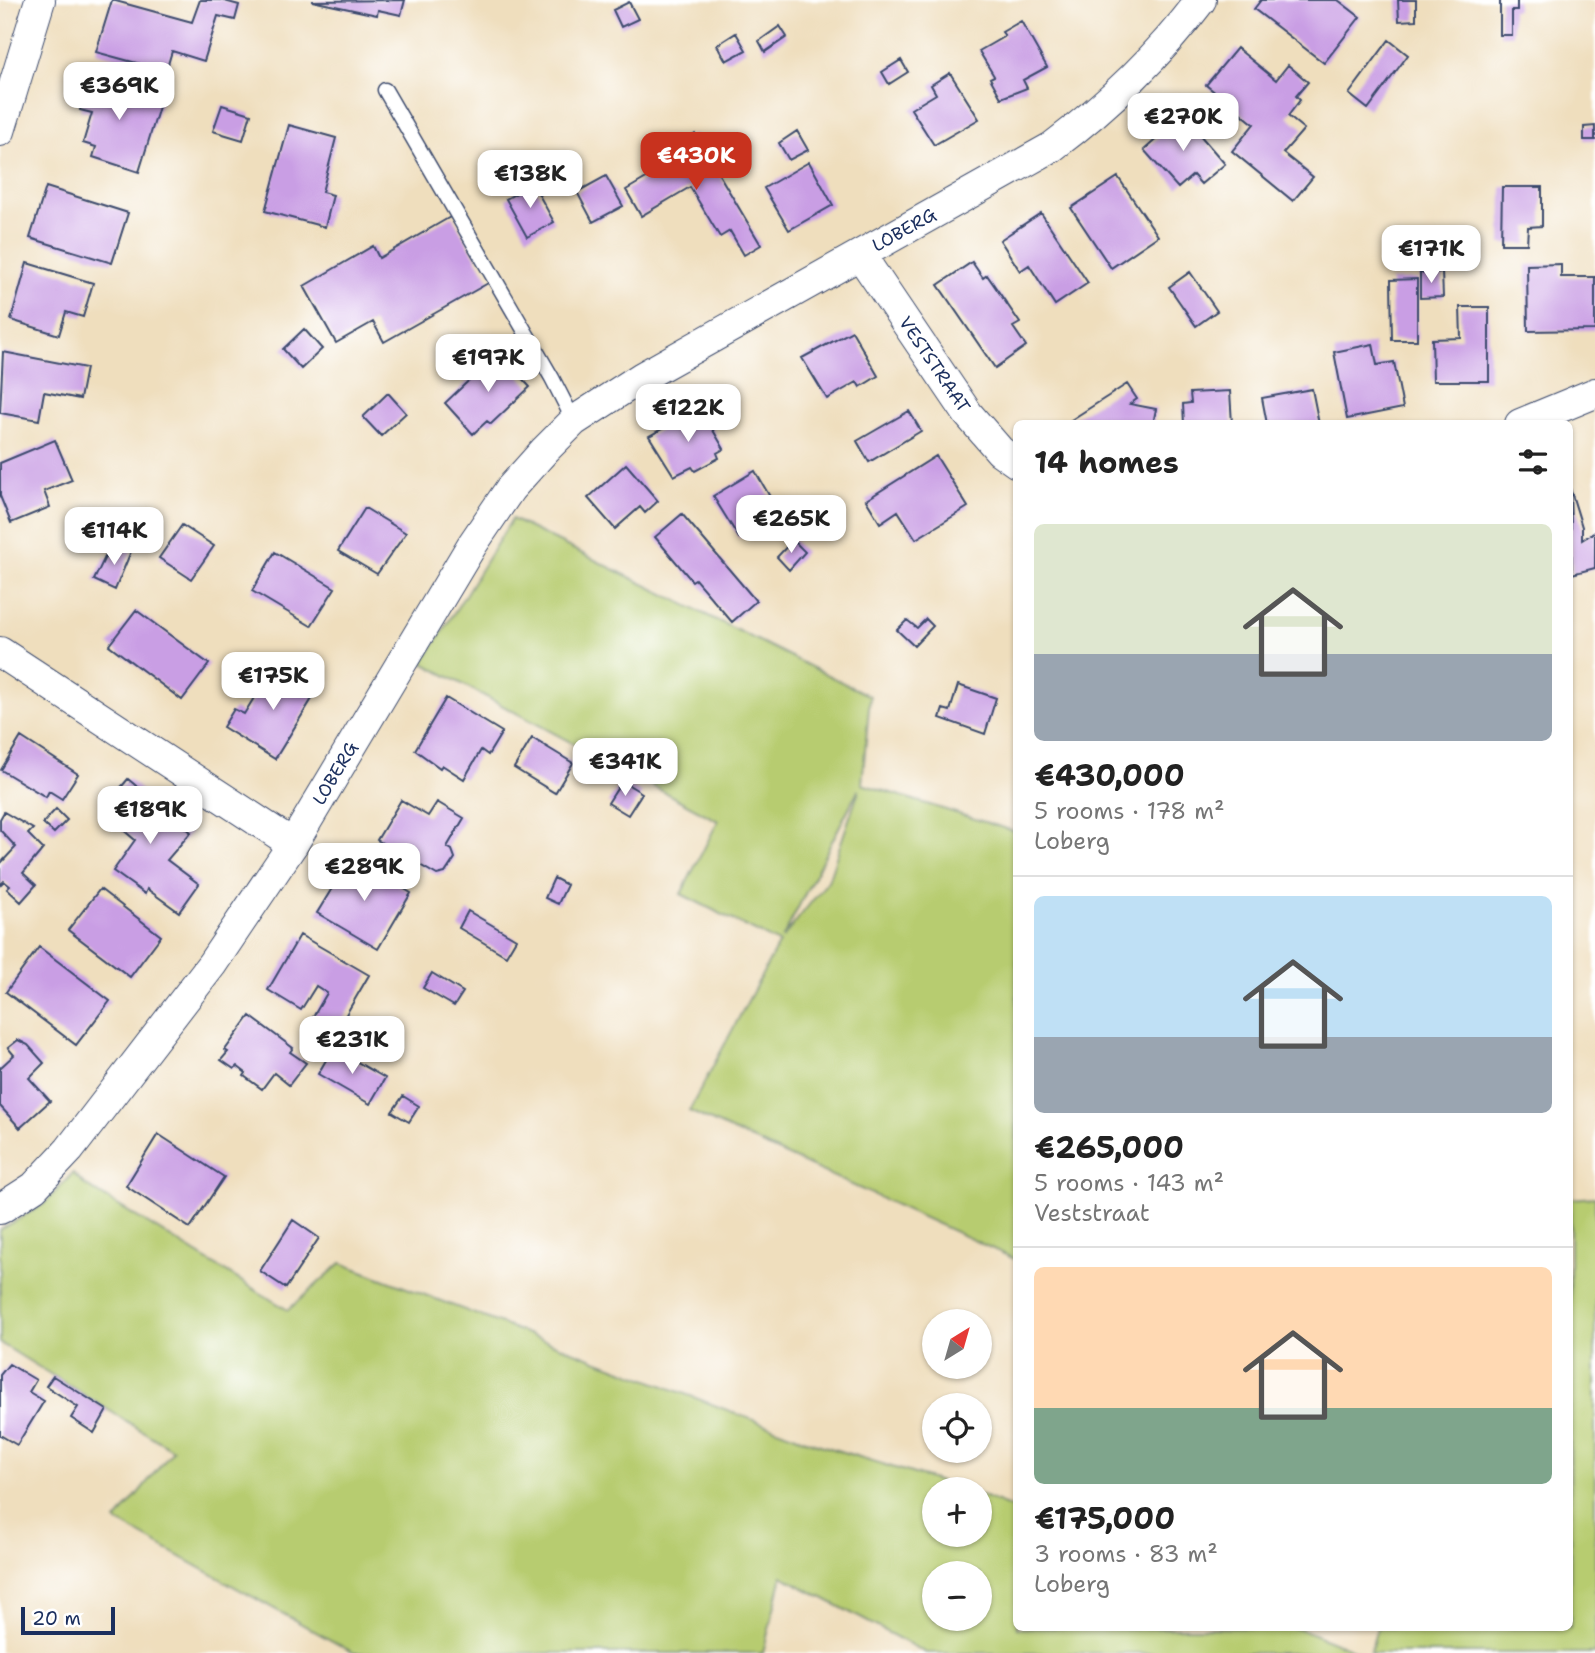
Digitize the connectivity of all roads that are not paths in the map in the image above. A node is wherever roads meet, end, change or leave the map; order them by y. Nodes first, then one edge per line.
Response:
1 (40, 0) edge
2 (1201, 0) edge
3 (385, 90) dead end
4 (0, 131) edge
5 (861, 256) junction
6 (1595, 393) edge
7 (1530, 420) edge
8 (574, 421) junction
9 (1013, 460) edge
10 (0, 652) edge
11 (293, 845) junction
12 (0, 1209) edge

1 - 4 street
2 - 5 street, LOBERG
3 - 8 lane
5 - 8 street, LOBERG
5 - 9 street, VESTSTRAAT
6 - 7 street
8 - 11 street, LOBERG
10 - 11 street
11 - 12 street, LOBERG

